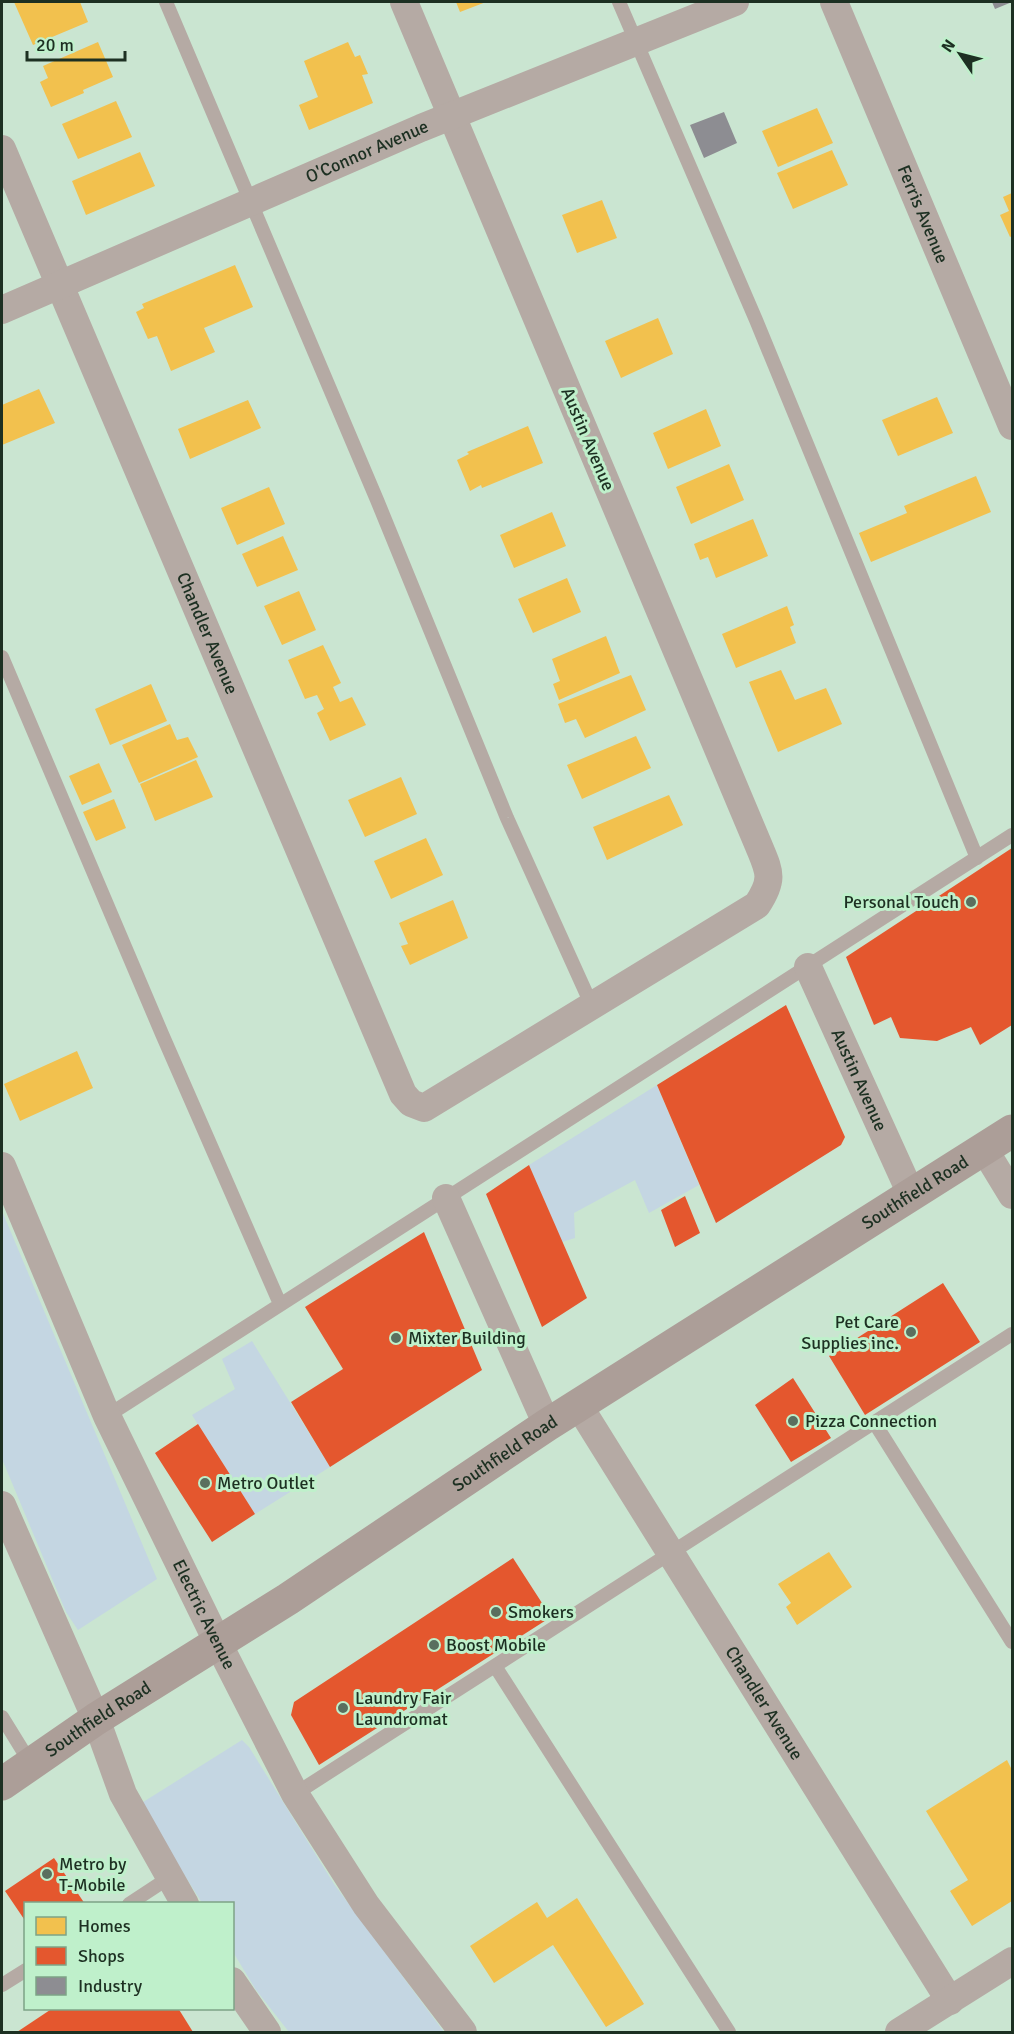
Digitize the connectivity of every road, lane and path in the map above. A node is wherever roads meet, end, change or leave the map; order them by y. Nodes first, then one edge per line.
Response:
1 (166, 2) edge
2 (404, 2) edge
3 (619, 2) edge
4 (735, 2) edge
5 (834, 2) edge
6 (635, 42) junction
7 (453, 116) junction
8 (2, 149) edge
9 (250, 202) junction
10 (58, 285) junction
11 (2, 310) edge
12 (1012, 426) edge
13 (2, 657) edge
14 (1012, 835) edge
15 (977, 858) junction
16 (808, 967) junction
17 (592, 1006) junction
18 (1012, 1131) edge
19 (984, 1149) junction
20 (2, 1166) edge
21 (911, 1194) junction
22 (1012, 1195) edge
23 (446, 1198) junction
24 (280, 1304) junction
25 (1012, 1334) edge
26 (579, 1406) junction
27 (107, 1416) junction
28 (874, 1422) junction
29 (547, 1425) junction
30 (2, 1505) edge
31 (671, 1553) junction
32 (1012, 1642) edge
33 (218, 1643) junction
34 (495, 1666) junction
35 (2, 1717) edge
36 (96, 1719) junction
37 (31, 1764) junction
38 (2, 1784) edge
39 (296, 1794) junction
40 (170, 1877) junction
41 (132, 1902) edge
42 (184, 1902) edge
43 (1012, 1961) edge
44 (24, 1971) edge
45 (234, 1984) edge
46 (2, 1985) edge
47 (950, 2001) junction
48 (267, 2032) edge
49 (463, 2032) edge
50 (729, 2032) edge
51 (899, 2032) edge

1 - 9 lane
2 - 7 street, Austin Avenue
3 - 6 lane
4 - 6 street, O'Connor Avenue
5 - 12 street, Ferris Avenue
6 - 7 street, O'Connor Avenue
6 - 15 lane
7 - 9 street, O'Connor Avenue
7 - 17 street, Austin Avenue
8 - 10 street, Chandler Avenue
9 - 10 street, O'Connor Avenue
9 - 17 lane
10 - 11 street, O'Connor Avenue
10 - 17 street, Chandler Avenue
13 - 24 lane
14 - 15 lane
15 - 16 lane
16 - 21 street, Austin Avenue
16 - 23 lane
18 - 19 main road, Southfield Road
19 - 21 main road, Southfield Road
19 - 22 street
20 - 27 street, Electric Avenue
21 - 26 main road, Southfield Road
23 - 24 lane
23 - 29 street
24 - 27 lane
25 - 28 lane
26 - 29 main road, Southfield Road
26 - 31 street, Chandler Avenue
27 - 33 street, Electric Avenue
28 - 31 lane
28 - 32 lane
29 - 33 main road, Southfield Road
30 - 36 street
31 - 34 lane
31 - 47 street, Chandler Avenue
33 - 36 main road, Southfield Road
33 - 39 street, Electric Avenue
34 - 39 lane
34 - 50 lane
35 - 37 lane
36 - 37 main road, Southfield Road
36 - 40 street
37 - 38 main road, Southfield Road
39 - 49 street, Electric Avenue
40 - 41 lane
40 - 42 street
43 - 47 street
44 - 46 lane
45 - 48 street
47 - 51 street

